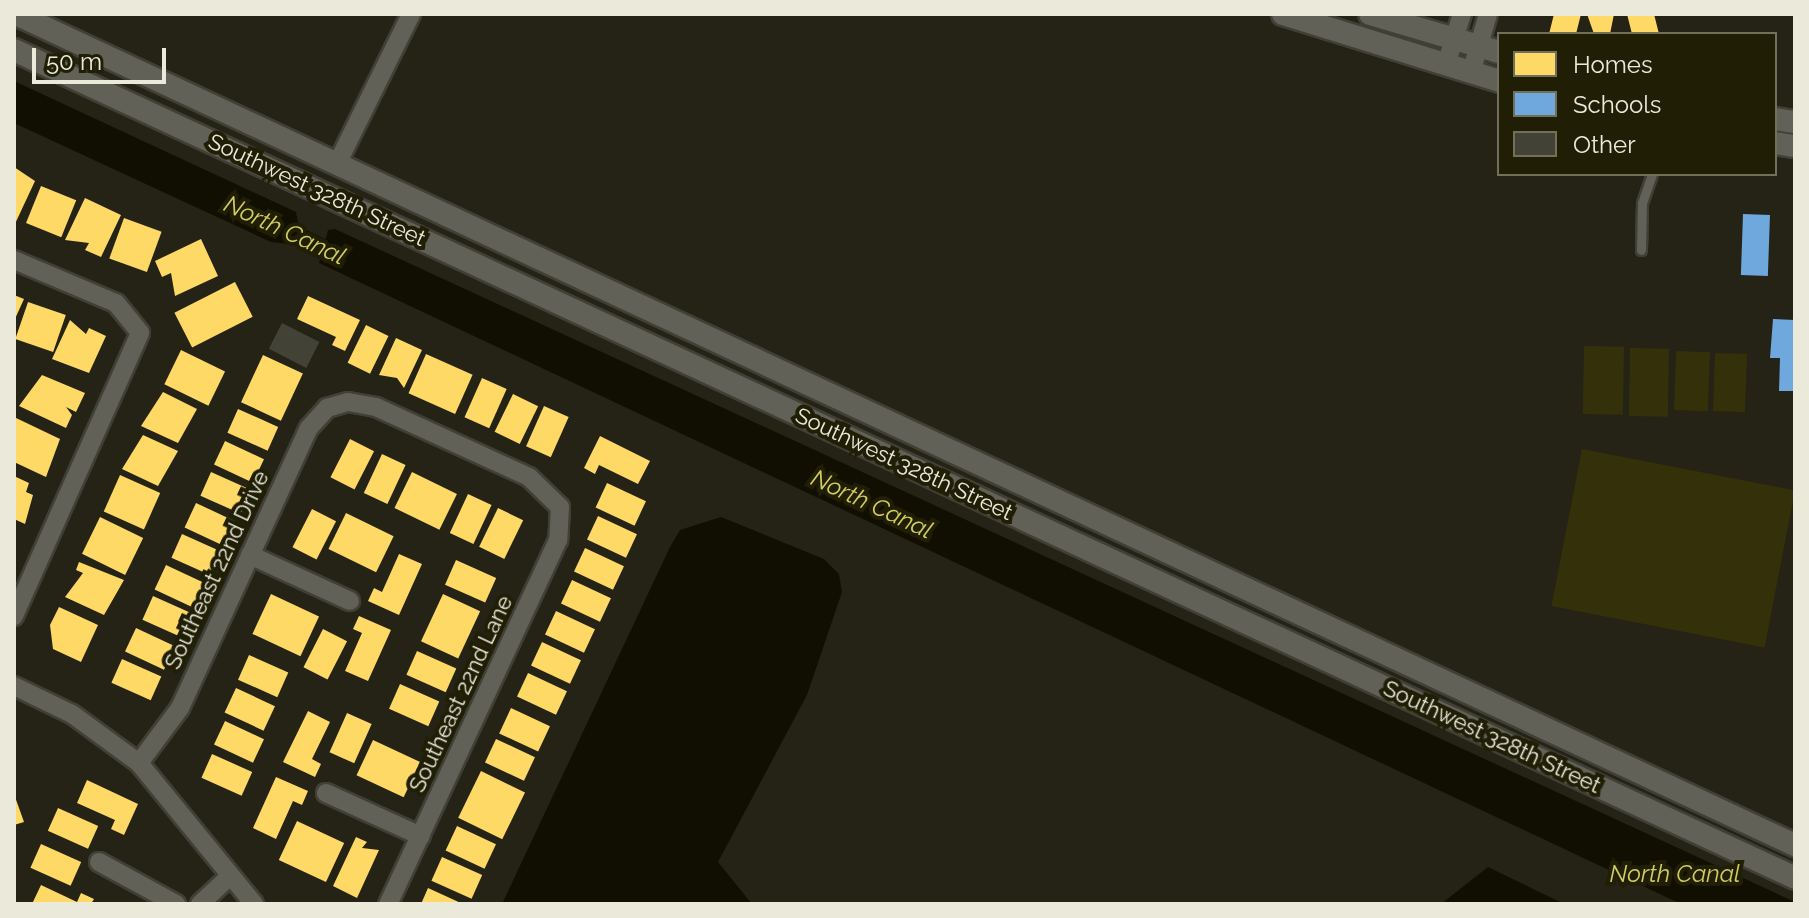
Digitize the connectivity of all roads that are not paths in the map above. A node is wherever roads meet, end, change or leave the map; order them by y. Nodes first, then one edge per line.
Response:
1 (16, 14) edge
2 (411, 14) edge
3 (1283, 14) edge
4 (1370, 14) edge
5 (1462, 14) edge
6 (1488, 14) edge
7 (1453, 40) junction
8 (14, 50) edge
9 (1489, 50) edge
10 (1446, 65) junction
11 (1471, 73) junction
12 (1497, 80) edge
13 (338, 162) junction
14 (1651, 176) edge
15 (1641, 250) dead end
16 (14, 260) edge
17 (340, 402) joint
18 (250, 555) junction
19 (350, 601) dead end
20 (14, 616) edge
21 (14, 686) edge
22 (139, 763) junction
23 (326, 793) dead end
24 (421, 836) junction
25 (1795, 845) edge
26 (99, 862) dead end
27 (1790, 870) edge
28 (229, 877) junction
29 (176, 904) edge
30 (200, 904) edge
31 (254, 904) edge
32 (388, 904) edge

1 - 13 street, Southwest 328th Street
2 - 13 street
3 - 10 street
4 - 7 street
5 - 7 street
6 - 9 street
7 - 9 street
7 - 10 street
8 - 27 street, Southwest 328th Street
9 - 11 street
10 - 11 street
11 - 12 street
13 - 25 street, Southwest 328th Street
14 - 15 lane
16 - 20 street
17 - 18 street, Southeast 22nd Drive
17 - 24 street, Southeast 22nd Lane
18 - 19 street
18 - 22 street, Southeast 22nd Drive
21 - 22 street
22 - 28 street
23 - 24 street
24 - 32 street, Southeast 22nd Lane
26 - 29 street
28 - 30 street
28 - 31 street

